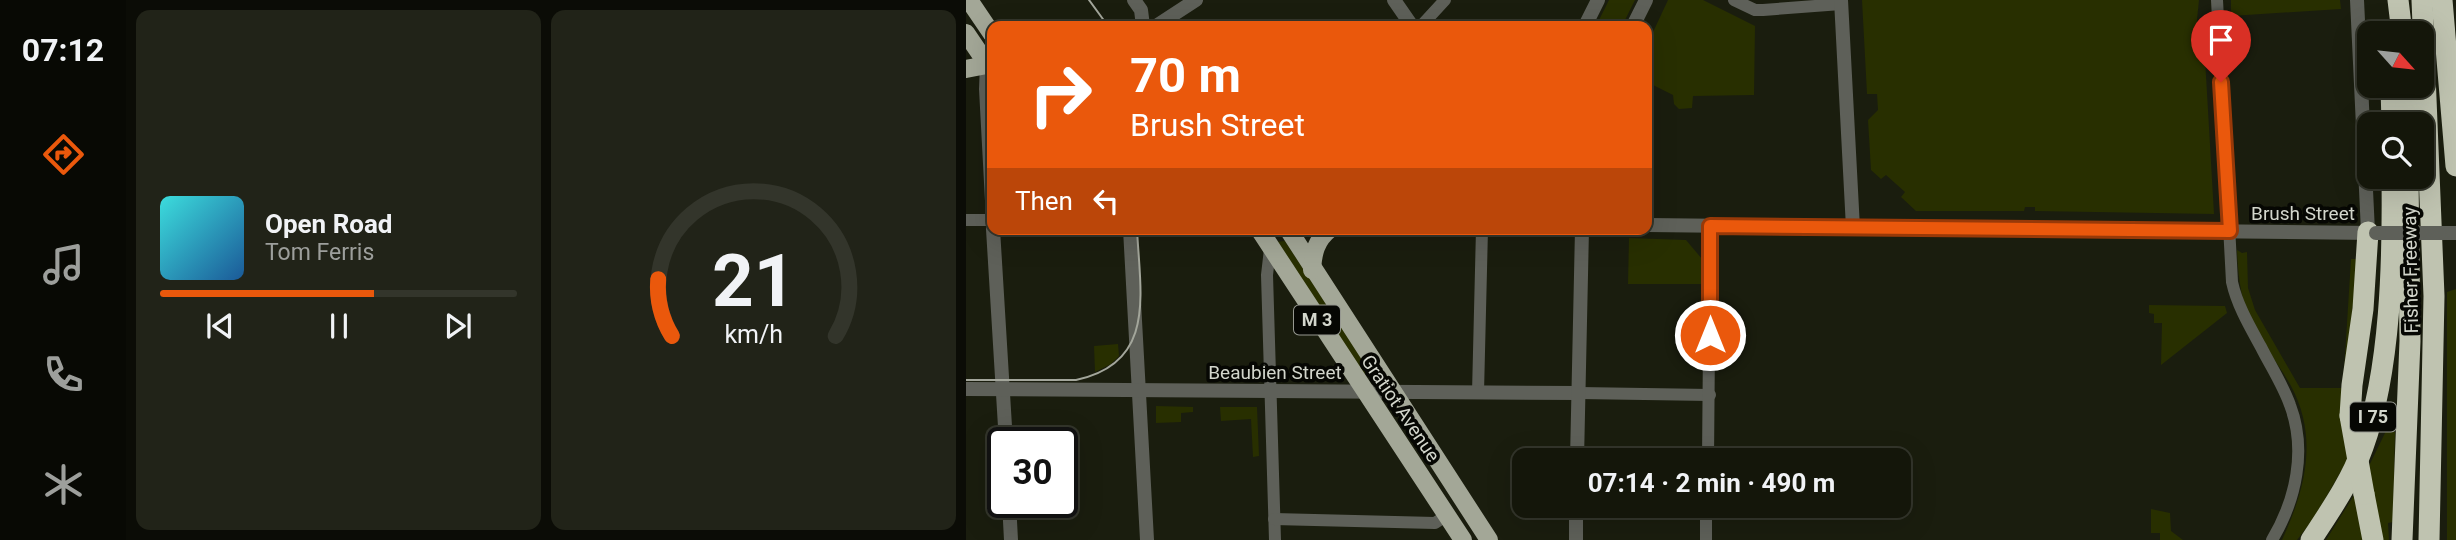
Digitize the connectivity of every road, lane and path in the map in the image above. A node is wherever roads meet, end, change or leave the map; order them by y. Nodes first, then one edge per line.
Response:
1 (968, 0) edge
2 (1134, 0) edge
3 (1196, 0) edge
4 (1394, 0) edge
5 (1445, 0) edge
6 (1598, 0) edge
7 (1646, 0) edge
8 (1734, 0) edge
9 (2217, 0) edge
10 (2357, 0) edge
11 (2390, 0) edge
12 (2399, 0) edge
13 (2422, 0) edge
14 (2442, 0) edge
15 (1841, 2) edge
16 (1142, 21) edge
17 (1164, 21) edge
18 (1409, 21) edge
19 (1426, 21) edge
20 (1588, 21) edge
21 (1636, 21) edge
22 (2391, 21) edge
23 (2401, 21) edge
24 (987, 27) edge
25 (966, 33) edge
26 (987, 58) edge
27 (987, 62) edge
28 (966, 69) edge
29 (987, 82) edge
30 (987, 108) edge
31 (2456, 166) edge
32 (2392, 189) edge
33 (2408, 189) edge
34 (966, 220) edge
35 (987, 220) edge
36 (1652, 225) edge
37 (1710, 226) junction
38 (1853, 228) junction
39 (2230, 231) junction
40 (2372, 232) junction
41 (2456, 233) edge
42 (993, 235) edge
43 (1130, 235) edge
44 (1262, 235) edge
45 (1292, 235) edge
46 (1322, 235) edge
47 (1482, 235) edge
48 (1582, 235) edge
49 (1270, 249) junction
50 (1312, 270) junction
51 (966, 389) edge
52 (1003, 390) junction
53 (1139, 390) junction
54 (1270, 392) junction
55 (1364, 392) junction
56 (1395, 392) junction
57 (1478, 393) junction
58 (1579, 393) junction
59 (1710, 395) junction
60 (1005, 427) edge
61 (1577, 448) edge
62 (1708, 448) edge
63 (1447, 515) junction
64 (1010, 518) edge
65 (1576, 518) edge
66 (1706, 518) edge
67 (1274, 519) junction
68 (1011, 540) edge
69 (1147, 540) edge
70 (1275, 540) edge
71 (1463, 540) edge
72 (1489, 540) edge
73 (1576, 540) edge
74 (1706, 540) edge
75 (2272, 540) edge
76 (2311, 540) edge
77 (2373, 540) edge
78 (2402, 540) edge
79 (2429, 540) edge

1 - 24 main road
2 - 16 street
3 - 17 street
4 - 18 street
5 - 19 street
6 - 20 street
7 - 21 street
8 - 15 street
9 - 39 street
10 - 40 street
11 - 22 highway
12 - 23 highway
13 - 79 highway, Fisher Freeway
14 - 31 highway
15 - 38 street
25 - 26 main road
27 - 28 main road
29 - 30 street
32 - 76 highway, I 75
33 - 78 highway, Fisher Freeway
34 - 35 street
36 - 37 street, Brush Street
37 - 38 street, Brush Street
37 - 59 street
38 - 39 street, Brush Street
39 - 40 street, Brush Street
39 - 75 street
40 - 41 street, Brush Street, bridge
40 - 77 highway, bridge
42 - 52 street
43 - 53 street
44 - 49 main road, Gratiot Avenue / M 3
45 - 50 main road, Gratiot Avenue / M 3
46 - 50 main road
47 - 57 street
48 - 58 street
49 - 54 street
49 - 55 main road, Gratiot Avenue / M 3
50 - 56 main road, Gratiot Avenue / M 3
51 - 52 street, Beaubien Street
52 - 53 street, Beaubien Street
52 - 60 street
53 - 54 street, Beaubien Street
53 - 69 street
54 - 55 street, Beaubien Street
54 - 67 street
55 - 56 street, Beaubien Street
55 - 63 main road, Gratiot Avenue / M 3
56 - 57 street, Beaubien Street
56 - 72 main road, Gratiot Avenue / M 3
57 - 58 street, Beaubien Street
58 - 59 street, Beaubien Street
58 - 61 street
59 - 62 street
63 - 67 street
63 - 71 main road, Gratiot Avenue / M 3
64 - 68 street
65 - 73 street
66 - 74 street
67 - 70 street

